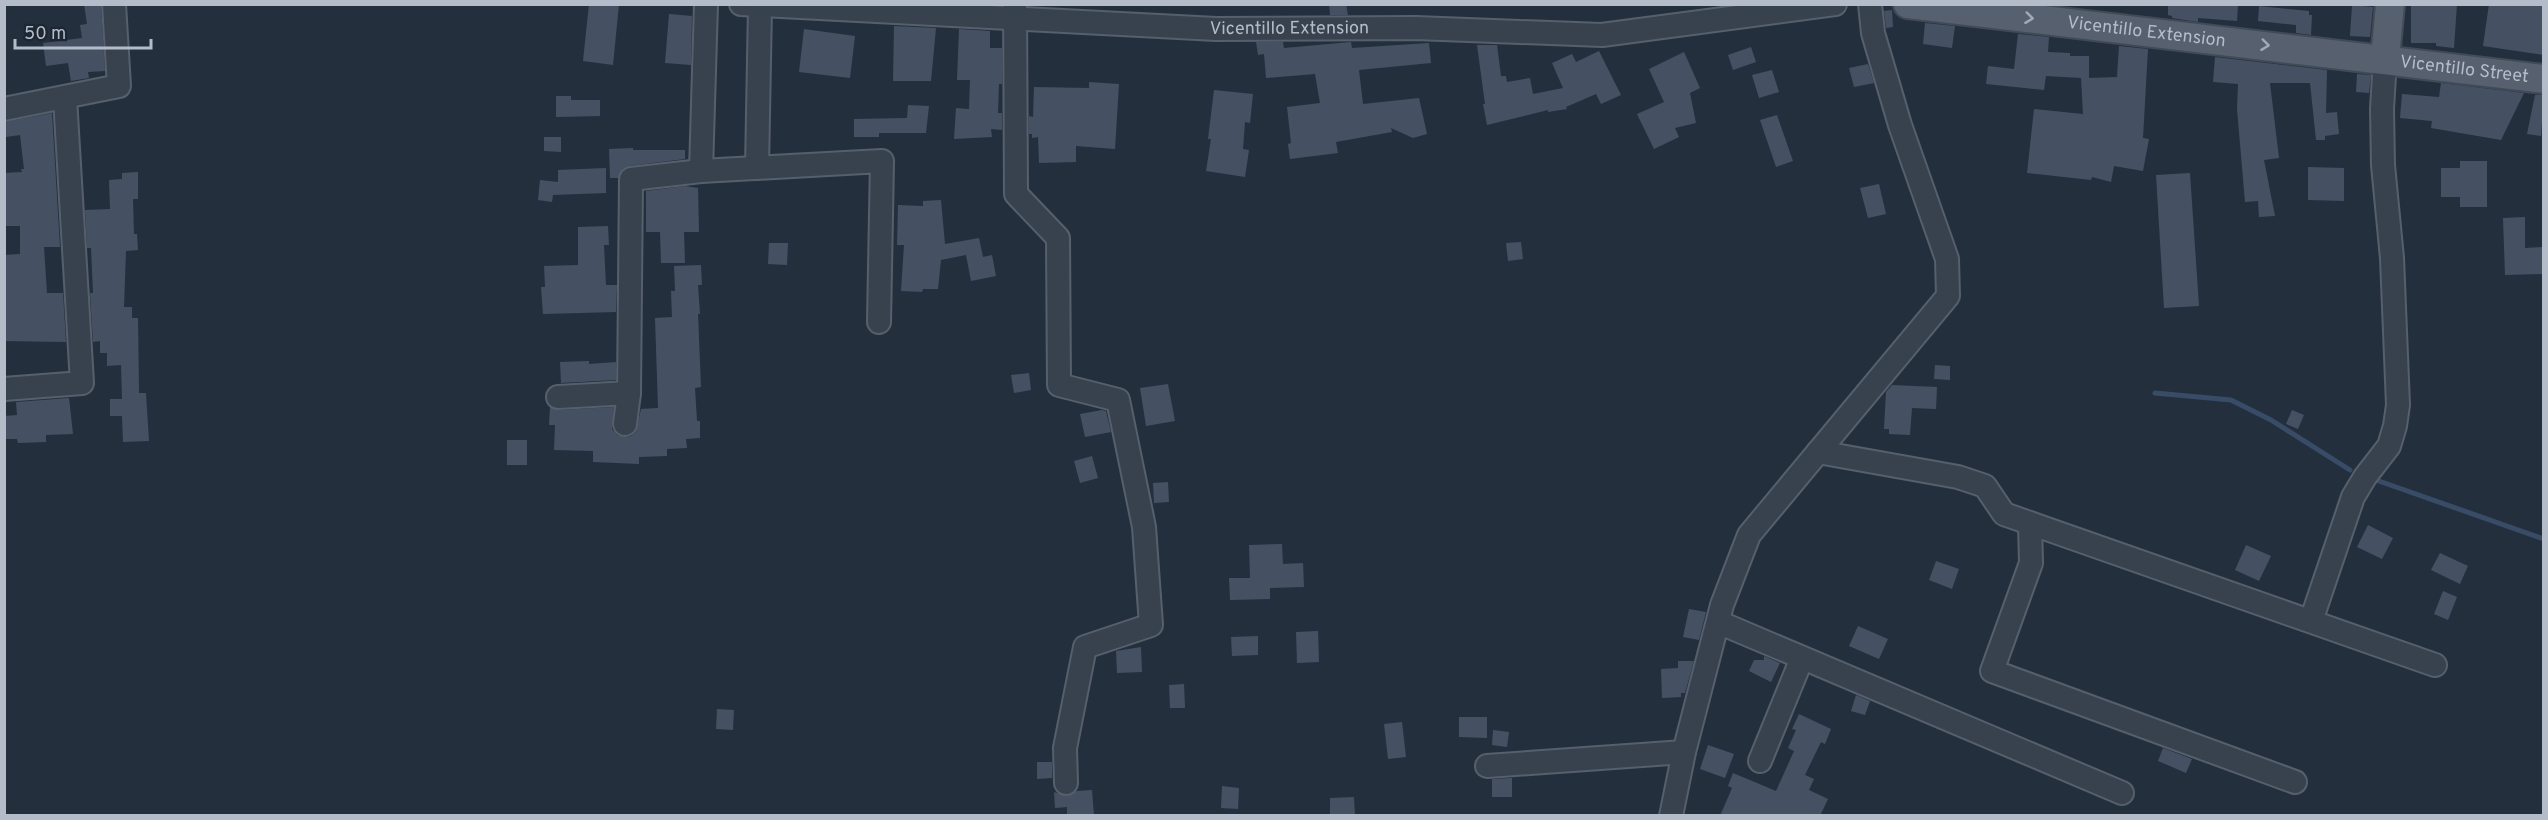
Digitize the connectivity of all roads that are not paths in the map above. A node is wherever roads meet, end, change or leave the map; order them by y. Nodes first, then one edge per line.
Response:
1 (114, 4) edge
2 (706, 4) edge
3 (1835, 4) edge
4 (1870, 4) edge
5 (1908, 4) edge
6 (2390, 4) edge
7 (751, 5) edge
8 (783, 6) edge
9 (1014, 12) edge
10 (2385, 59) junction
11 (2544, 79) edge
12 (64, 98) junction
13 (4, 109) edge
14 (757, 168) junction
15 (701, 171) junction
16 (879, 322) dead end
17 (4, 388) edge
18 (628, 393) junction
19 (558, 397) dead end
20 (626, 424) dead end
21 (1818, 452) junction
22 (2030, 524) junction
23 (2312, 621) junction
24 (1718, 622) junction
25 (1802, 658) junction
26 (2435, 664) dead end
27 (1684, 752) junction
28 (1760, 761) dead end
29 (1487, 766) dead end
30 (2295, 782) dead end
31 (1066, 783) dead end
32 (2122, 793) dead end
33 (1671, 816) edge

1 - 12 street
2 - 15 street
3 - 9 street, Vicentillo Extension
4 - 21 street
5 -> 10 main road, Vicentillo Extension
6 - 10 main road
7 - 8 street, Vicentillo Extension
7 - 14 street
8 - 9 street, Vicentillo Extension
9 - 31 street
10 - 11 main road, Vicentillo Street
10 - 23 street
12 - 13 street
12 - 17 street
14 - 15 street
14 - 16 street
15 - 18 street
18 - 19 street
18 - 20 street
21 - 22 street
21 - 24 street
22 - 23 street
22 - 30 street
23 - 26 street
24 - 25 street
24 - 27 street
25 - 28 street
25 - 32 street
27 - 29 street
27 - 33 street

